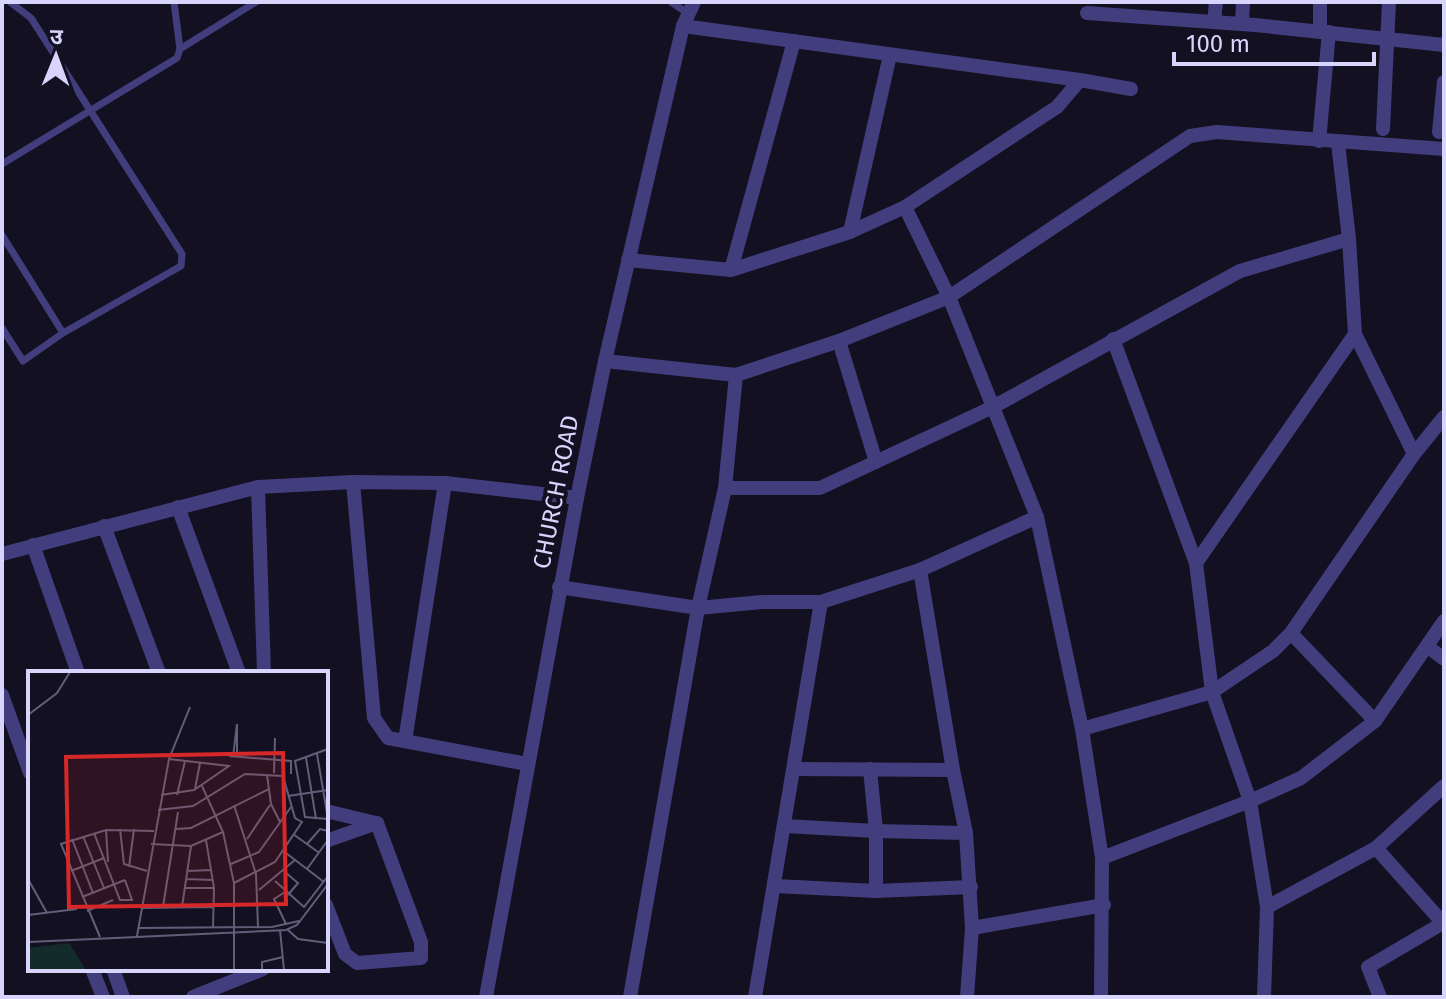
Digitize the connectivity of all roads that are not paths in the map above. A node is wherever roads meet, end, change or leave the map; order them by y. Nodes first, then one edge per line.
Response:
1 (10, 2) edge
2 (174, 2) edge
3 (256, 2) edge
4 (671, 2) edge
5 (1216, 2) edge
6 (1243, 2) edge
7 (1320, 2) edge
8 (1389, 2) edge
9 (1115, 9) edge
10 (1139, 9) edge
11 (1087, 13) dead end
12 (688, 14) edge
13 (1214, 22) junction
14 (1242, 24) junction
15 (1324, 32) junction
16 (1387, 38) junction
17 (794, 41) junction
18 (1444, 45) edge
19 (180, 49) junction
20 (890, 55) junction
21 (1080, 80) junction
22 (1444, 82) edge
23 (1131, 89) dead end
24 (88, 110) junction
25 (1383, 129) dead end
26 (1439, 132) dead end
27 (1319, 141) junction
28 (1338, 143) junction
29 (1444, 149) edge
30 (2, 164) edge
31 (905, 207) junction
32 (850, 232) junction
33 (2, 235) edge
34 (1349, 239) junction
35 (628, 260) junction
36 (731, 270) junction
37 (949, 297) junction
38 (2, 328) edge
39 (63, 333) junction
40 (1355, 334) junction
41 (1113, 339) junction
42 (839, 341) junction
43 (605, 361) junction
44 (736, 375) junction
45 (993, 407) junction
46 (1444, 417) edge
47 (1414, 454) junction
48 (876, 462) junction
49 (353, 482) junction
50 (445, 483) junction
51 (258, 487) junction
52 (725, 488) junction
53 (577, 498) junction
54 (178, 507) junction
55 (1037, 517) junction
56 (104, 526) junction
57 (33, 545) junction
58 (2, 554) edge
59 (1196, 563) junction
60 (920, 570) junction
61 (559, 587) junction
62 (821, 602) junction
63 (698, 608) junction
64 (1444, 621) edge
65 (1291, 633) junction
66 (1427, 646) junction
67 (1444, 659) edge
68 (77, 671) edge
69 (158, 671) edge
70 (238, 671) edge
71 (258, 671) edge
72 (1212, 692) junction
73 (2, 695) edge
74 (1375, 721) junction
75 (1082, 729) junction
76 (405, 741) junction
77 (27, 756) edge
78 (527, 764) junction
79 (794, 769) junction
80 (870, 769) junction
81 (953, 770) junction
82 (1443, 789) edge
83 (1250, 801) junction
84 (328, 811) edge
85 (377, 823) junction
86 (784, 826) junction
87 (876, 831) junction
88 (966, 833) junction
89 (328, 840) edge
90 (1376, 848) junction
91 (1102, 858) junction
92 (775, 886) junction
93 (971, 887) junction
94 (876, 891) junction
95 (1104, 905) junction
96 (1267, 907) junction
97 (328, 910) edge
98 (1444, 923) edge
99 (972, 928) junction
100 (93, 971) edge
101 (114, 971) edge
102 (258, 971) edge
103 (103, 997) edge
104 (123, 997) edge
105 (193, 997) edge
106 (486, 997) edge
107 (630, 997) edge
108 (755, 997) edge
109 (967, 997) edge
110 (1101, 997) edge
111 (1264, 997) edge
112 (1380, 997) edge

1 - 24 lane
2 - 19 lane
3 - 19 lane
4 - 12 lane
5 - 13 street
6 - 14 street
7 - 15 street
8 - 16 street
9 - 10 street
9 - 11 street
10 - 13 street
12 - 17 street
12 - 35 street, CHURCH ROAD
13 - 14 street
14 - 15 street
15 - 16 street
15 - 27 street
16 - 18 street
16 - 25 street
17 - 20 street
17 - 36 street
19 - 24 lane
20 - 21 street
20 - 32 street
21 - 23 street
21 - 31 street
22 - 26 street
24 - 30 lane
24 - 39 lane
27 - 28 street
27 - 37 street
28 - 29 street
28 - 34 street
31 - 32 street
31 - 37 street
32 - 36 street
33 - 39 lane
34 - 40 street
34 - 41 street
35 - 36 street
35 - 43 street, CHURCH ROAD
37 - 42 street
37 - 45 street
38 - 39 lane
40 - 47 street
40 - 59 street
41 - 45 street
41 - 59 street
42 - 44 street
42 - 48 street
43 - 44 street
43 - 53 street, CHURCH ROAD
44 - 52 street
45 - 48 street
45 - 55 street
46 - 47 street
47 - 65 street
48 - 52 street
49 - 50 street
49 - 51 street
49 - 76 street
50 - 53 street
50 - 76 street
51 - 54 street
51 - 71 street
52 - 63 street
53 - 61 street, CHURCH ROAD
54 - 56 street
54 - 70 street
55 - 60 street
55 - 75 street
56 - 57 street
56 - 69 street
57 - 58 street
57 - 68 street
59 - 72 street
60 - 62 street
60 - 81 street
61 - 63 street
61 - 78 street, CHURCH ROAD
62 - 63 street
62 - 79 street
63 - 107 street
64 - 66 street
65 - 72 street
65 - 74 street
66 - 67 street
66 - 74 street
72 - 75 street
72 - 83 street
73 - 77 street
74 - 83 street
75 - 91 street
76 - 78 street
78 - 106 street, CHURCH ROAD
79 - 80 street
79 - 86 street
80 - 81 street
80 - 87 street
81 - 88 street
82 - 90 street
83 - 91 street
83 - 96 street
84 - 85 street
85 - 89 street
85 - 97 street
86 - 87 street
86 - 92 street
87 - 88 street
87 - 94 street
88 - 93 street
90 - 96 street
90 - 98 street
91 - 95 street
92 - 94 street
92 - 108 street
93 - 94 street
93 - 99 street
95 - 99 street
95 - 110 street
96 - 111 street
98 - 112 street
99 - 109 street
100 - 103 street
101 - 104 street
102 - 105 street

